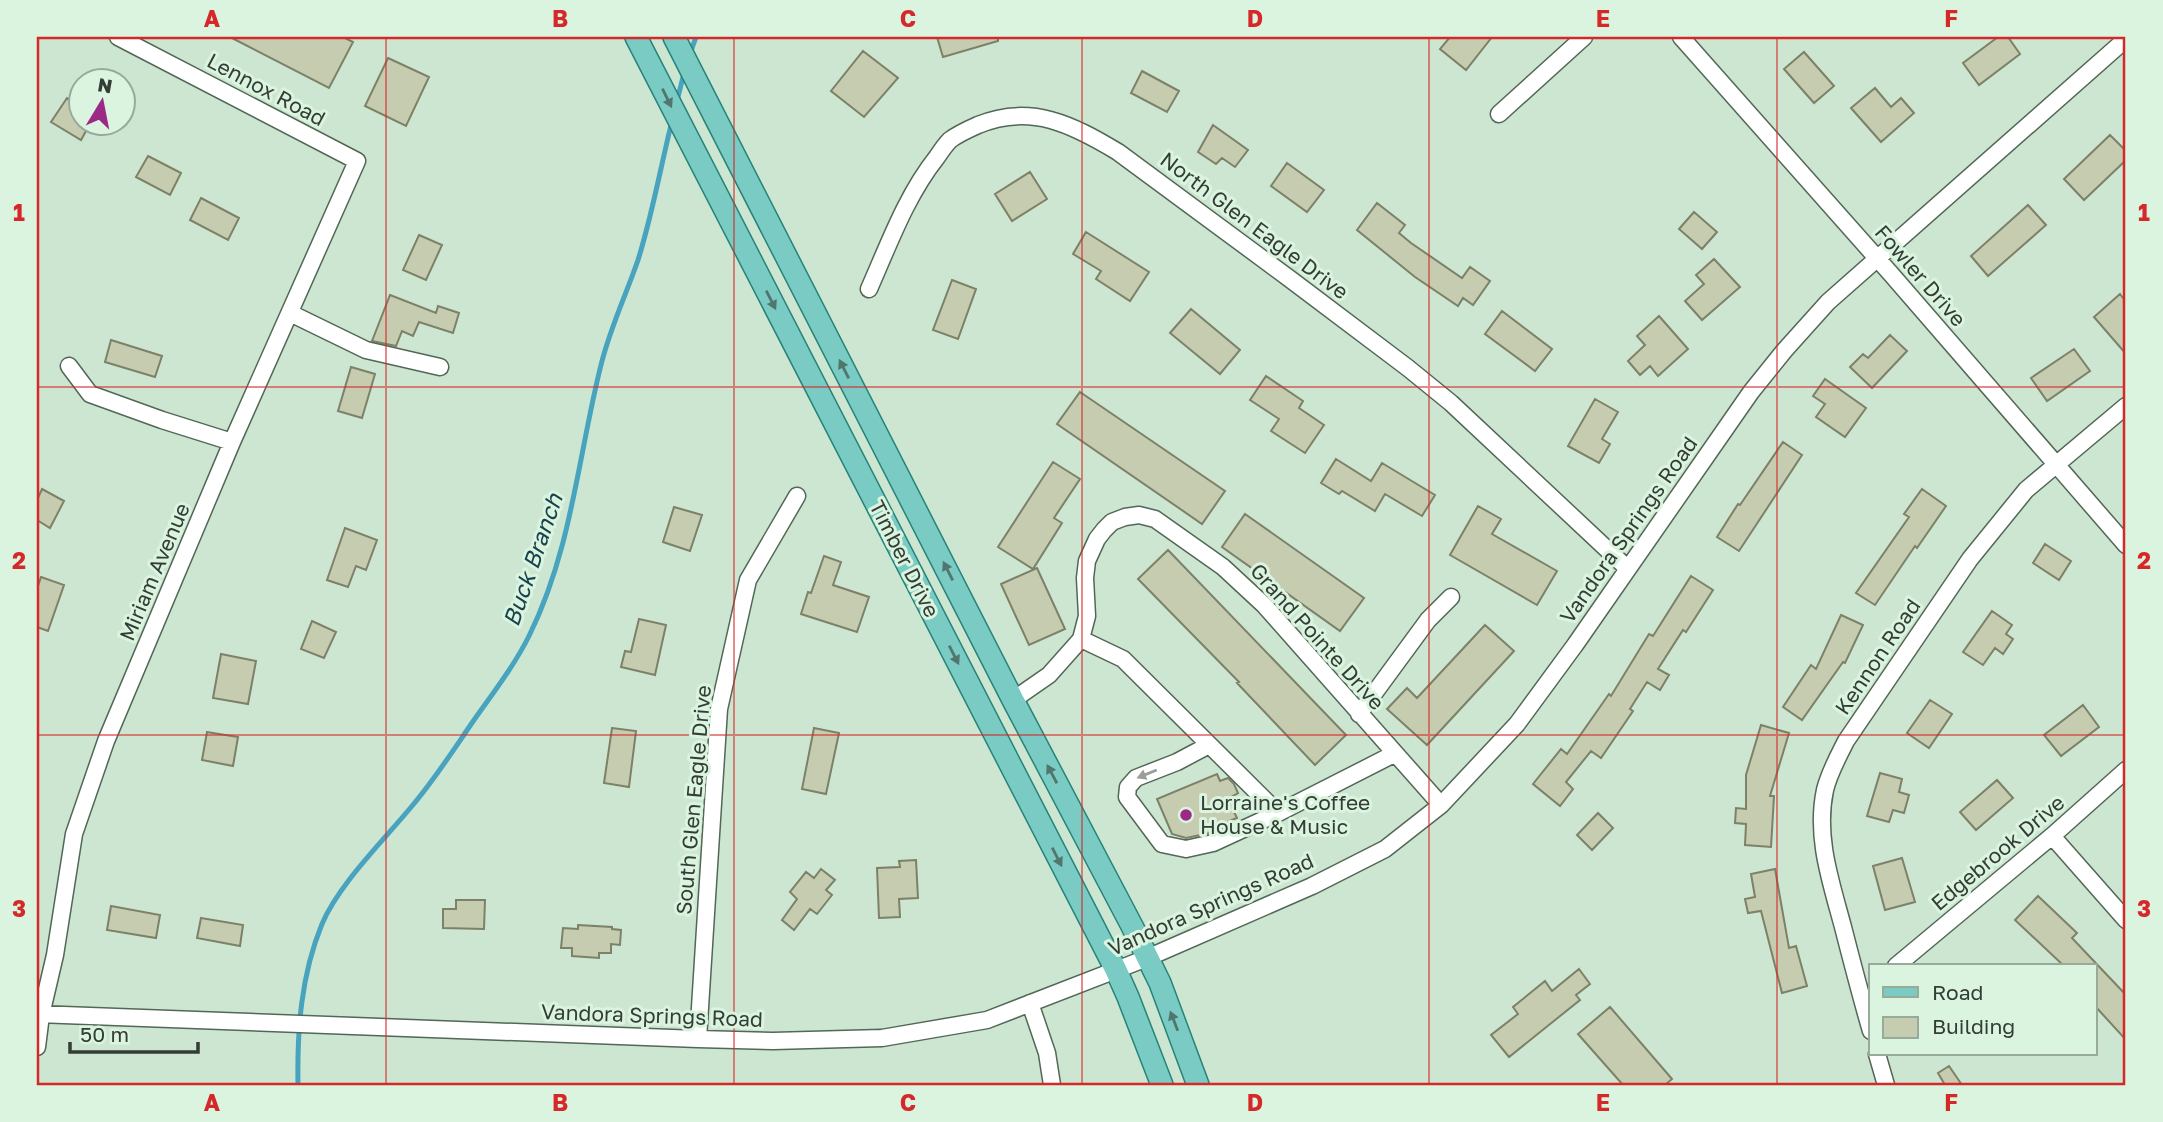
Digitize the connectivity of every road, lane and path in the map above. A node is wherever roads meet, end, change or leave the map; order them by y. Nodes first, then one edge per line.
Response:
1 (118, 37) edge
2 (636, 37) edge
3 (674, 37) edge
4 (1584, 37) edge
5 (1681, 37) edge
6 (2126, 39) edge
7 (1499, 114) dead end
8 (357, 161) joint
9 (1877, 258) junction
10 (869, 289) dead end
11 (290, 313) junction
12 (69, 366) dead end
13 (440, 367) dead end
14 (2126, 406) edge
15 (232, 442) junction
16 (2055, 465) junction
17 (797, 496) dead end
18 (2126, 545) edge
19 (1627, 568) junction
20 (1451, 597) dead end
21 (1081, 639) junction
22 (1013, 699) junction
23 (1359, 714) junction
24 (1209, 744) junction
25 (1394, 754) junction
26 (2126, 770) edge
27 (1441, 806) junction
28 (1278, 813) junction
29 (2052, 836) junction
30 (2126, 920) edge
31 (1147, 958) junction
32 (1898, 964) edge
33 (1116, 970) junction
34 (1866, 992) edge
35 (1030, 1003) junction
36 (39, 1015) edge
37 (1869, 1015) edge
38 (698, 1039) junction
39 (37, 1047) edge
40 (1878, 1056) edge
41 (1052, 1084) edge
42 (1162, 1085) edge
43 (1198, 1085) edge
44 (1886, 1085) edge

1 - 8 street, Lennox Road
2 -> 33 main road, Timber Drive
22 -> 3 main road, Timber Drive
4 - 7 street
5 - 9 street, Fowler Drive
6 - 9 street, Vandora Springs Road
8 - 11 street, Miriam Avenue
9 - 16 street, Fowler Drive
9 - 19 street, Vandora Springs Road
10 - 19 street, North Glen Eagle Drive
11 - 13 street
11 - 15 street, Miriam Avenue
12 - 15 street
14 - 16 street, Kennon Road
15 - 36 street, Miriam Avenue
16 - 18 street, Fowler Drive
16 - 34 street, Kennon Road
17 - 38 street, South Glen Eagle Drive
19 - 27 street, Vandora Springs Road
20 - 23 street
21 - 22 street
21 - 23 street, Grand Pointe Drive
21 - 24 street
31 -> 22 main road, Timber Drive
23 - 25 street, Grand Pointe Drive
24 - 28 street
24 -> 28 street
25 - 27 street, Grand Pointe Drive
25 - 28 street
26 - 29 street, Edgebrook Drive
27 - 31 street, Vandora Springs Road
29 - 30 street
29 - 32 street, Edgebrook Drive
31 - 33 street, Vandora Springs Road
43 -> 31 main road, Timber Drive
33 - 35 street, Vandora Springs Road
33 - 42 main road, Timber Drive
34 - 37 street, Kennon Road
35 - 38 street, Vandora Springs Road
35 - 41 street
36 - 38 street, Vandora Springs Road
36 - 39 street, Miriam Avenue
40 - 44 street

